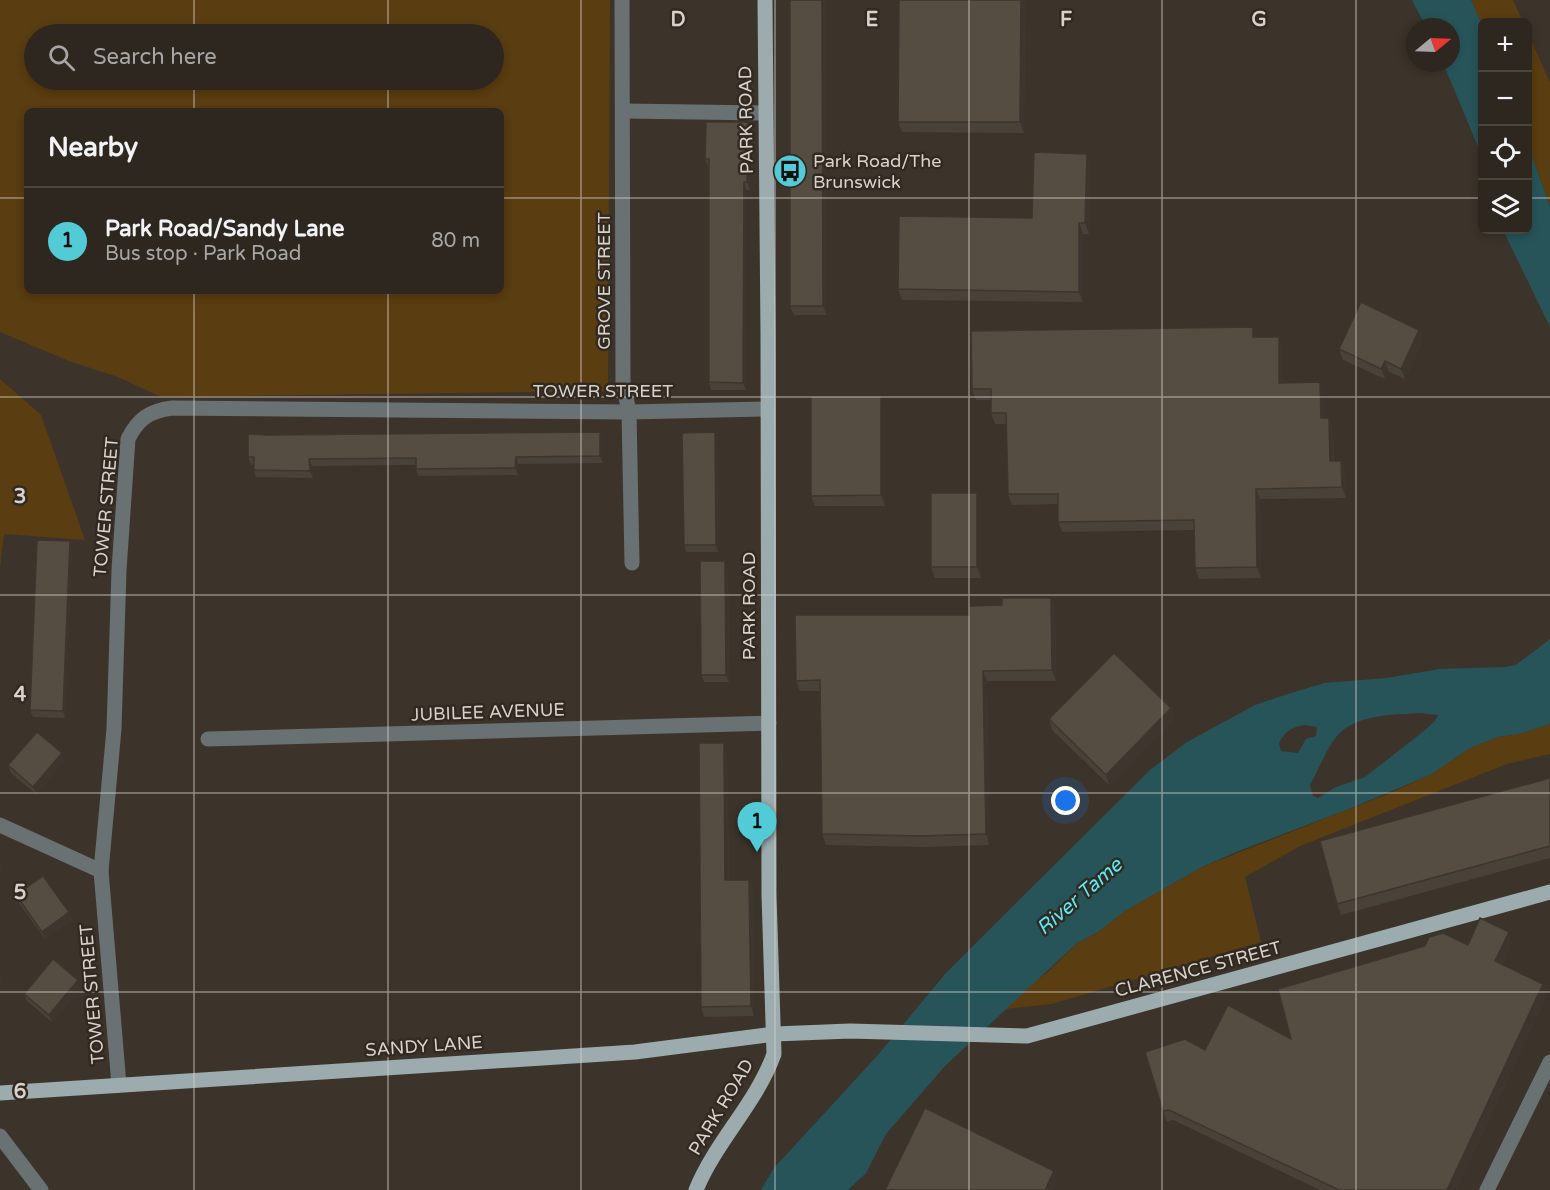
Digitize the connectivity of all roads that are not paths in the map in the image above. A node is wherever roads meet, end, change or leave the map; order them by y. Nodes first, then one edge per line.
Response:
1 (622, 0) edge
2 (765, 0) edge
3 (624, 111) junction
4 (765, 114) junction
5 (768, 409) junction
6 (629, 412) junction
7 (632, 562) dead end
8 (769, 723) junction
9 (208, 739) dead end
10 (0, 825) edge
11 (101, 871) junction
12 (1550, 892) edge
13 (850, 1031) joint
14 (775, 1034) junction
15 (1550, 1062) edge
16 (119, 1085) junction
17 (0, 1093) edge
18 (0, 1136) edge
19 (41, 1190) edge
20 (696, 1190) edge
21 (1487, 1190) edge

1 - 3 street, GROVE STREET
2 - 4 main road, PARK ROAD
3 - 4 street
3 - 6 street, GROVE STREET
4 - 5 main road, PARK ROAD
5 - 6 street, TOWER STREET
5 - 8 main road, PARK ROAD
6 - 7 street, GROVE STREET
6 - 11 street, TOWER STREET
8 - 9 street, JUBILEE AVENUE
8 - 14 main road, PARK ROAD
10 - 11 street
11 - 16 street, TOWER STREET
12 - 13 main road, CLARENCE STREET
13 - 14 main road, SANDY LANE
14 - 16 main road, SANDY LANE
14 - 20 main road, PARK ROAD
15 - 21 street
16 - 17 main road, SANDY LANE
18 - 19 street

